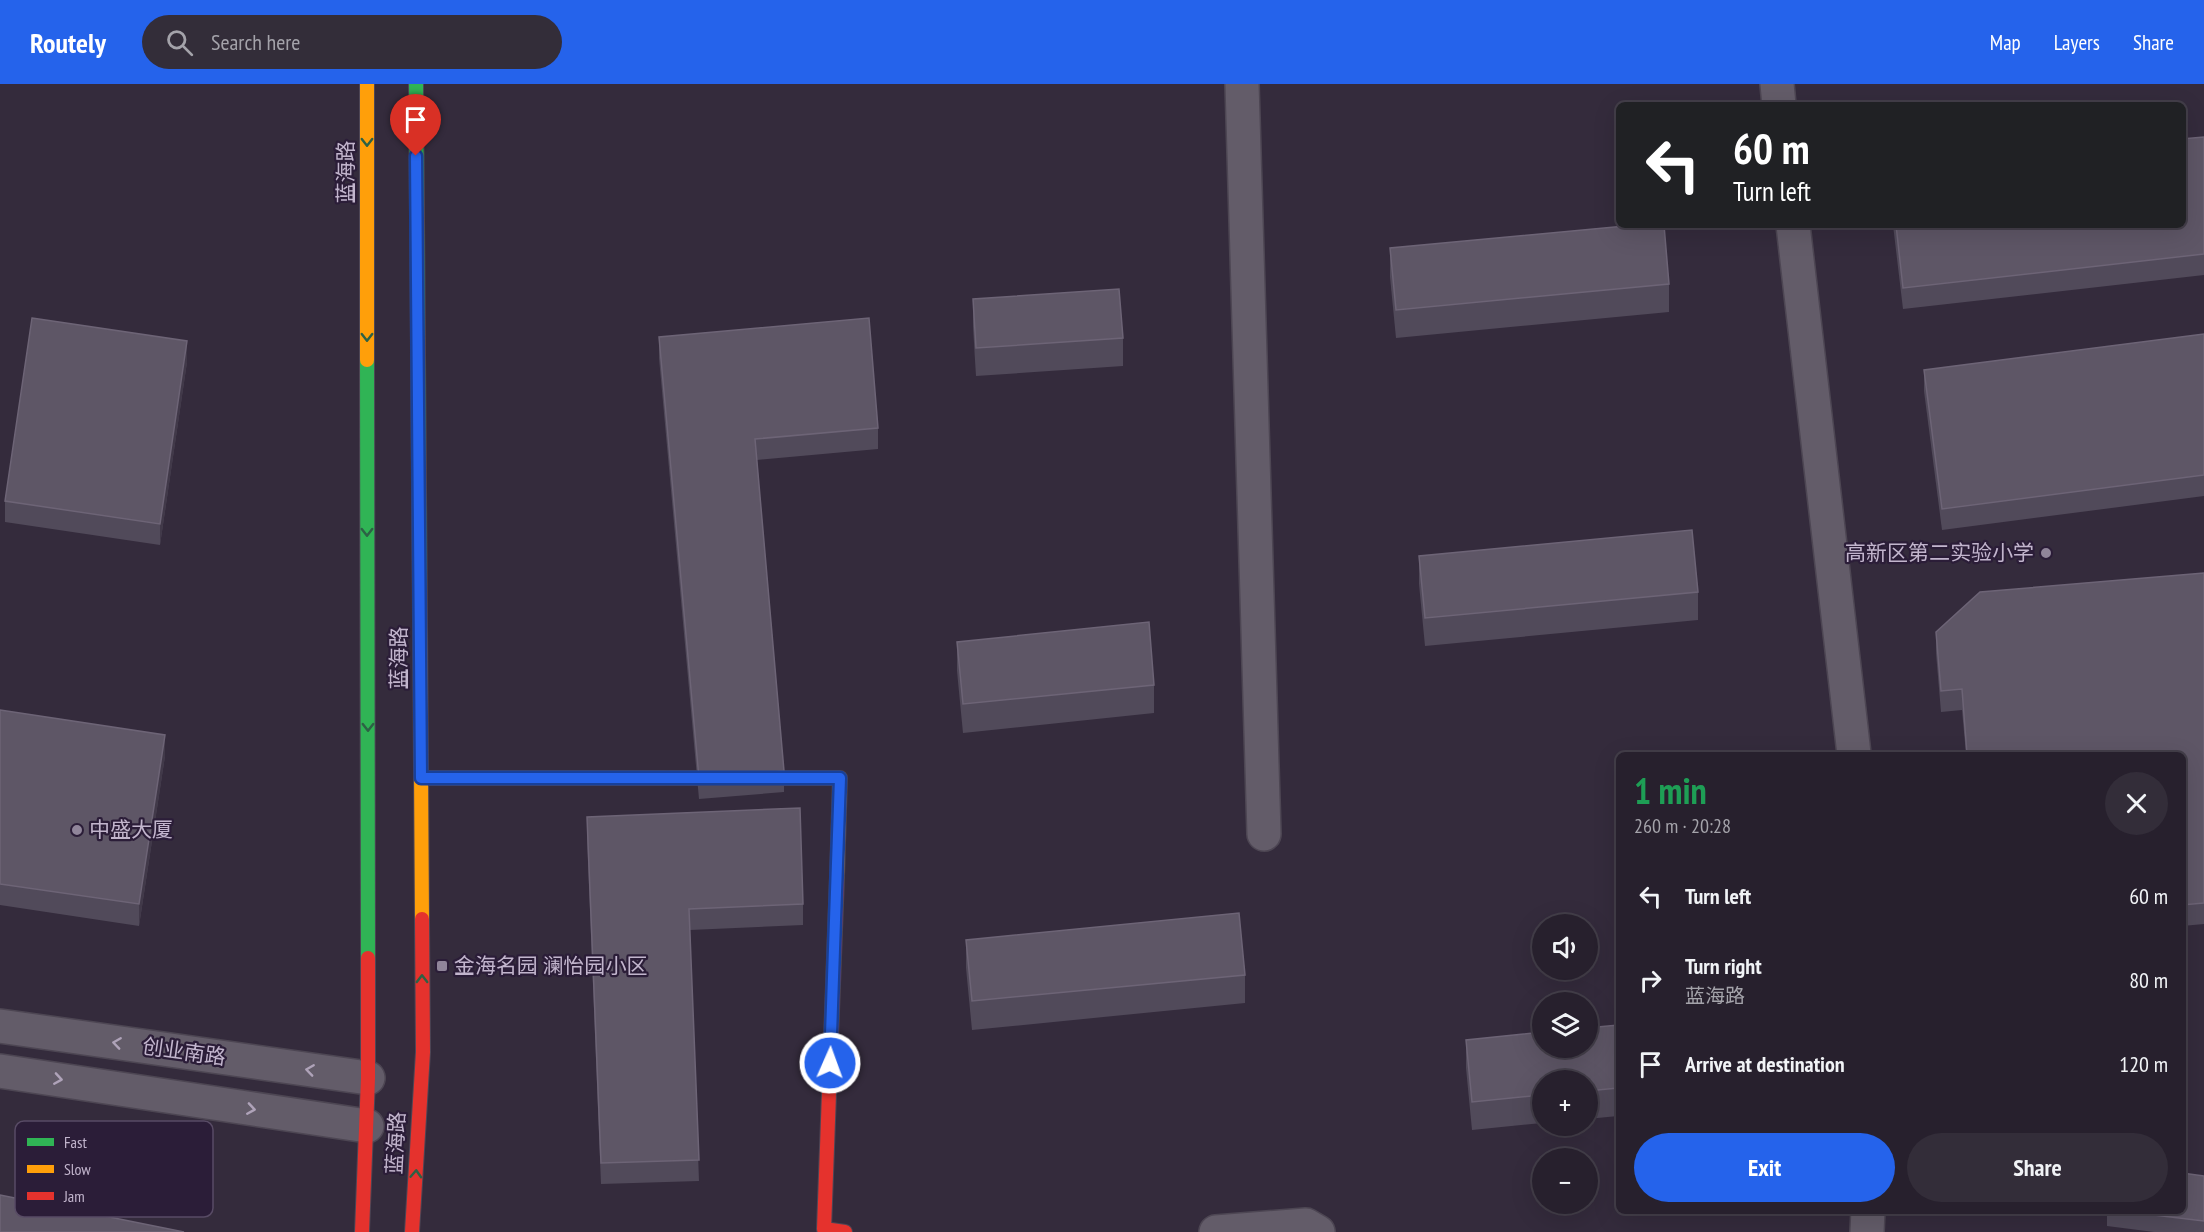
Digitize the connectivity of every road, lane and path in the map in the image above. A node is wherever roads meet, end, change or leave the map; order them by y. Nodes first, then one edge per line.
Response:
1 (367, 84) edge
2 (416, 84) edge
3 (1242, 84) edge
4 (1777, 84) edge
5 (1779, 102) edge
6 (1793, 228) edge
7 (1854, 752) edge
8 (421, 778) junction
9 (1264, 834) dead end
10 (0, 1026) edge
11 (0, 1071) edge
12 (368, 1078) junction
13 (367, 1126) junction
14 (1868, 1214) edge
15 (362, 1232) edge
16 (412, 1232) edge
17 (845, 1232) edge
18 (1216, 1232) edge
19 (1318, 1232) edge
20 (1867, 1232) edge

1 -> 12 street, 蓝海路
2 - 8 street, 蓝海路
3 - 9 street
4 - 5 street
6 - 7 street
16 -> 8 street, 蓝海路
8 - 17 street
12 -> 10 street, 创业南路
11 -> 13 street
12 - 13 street, 蓝海路
13 - 15 street, 蓝海路
14 - 20 street
18 - 19 street

